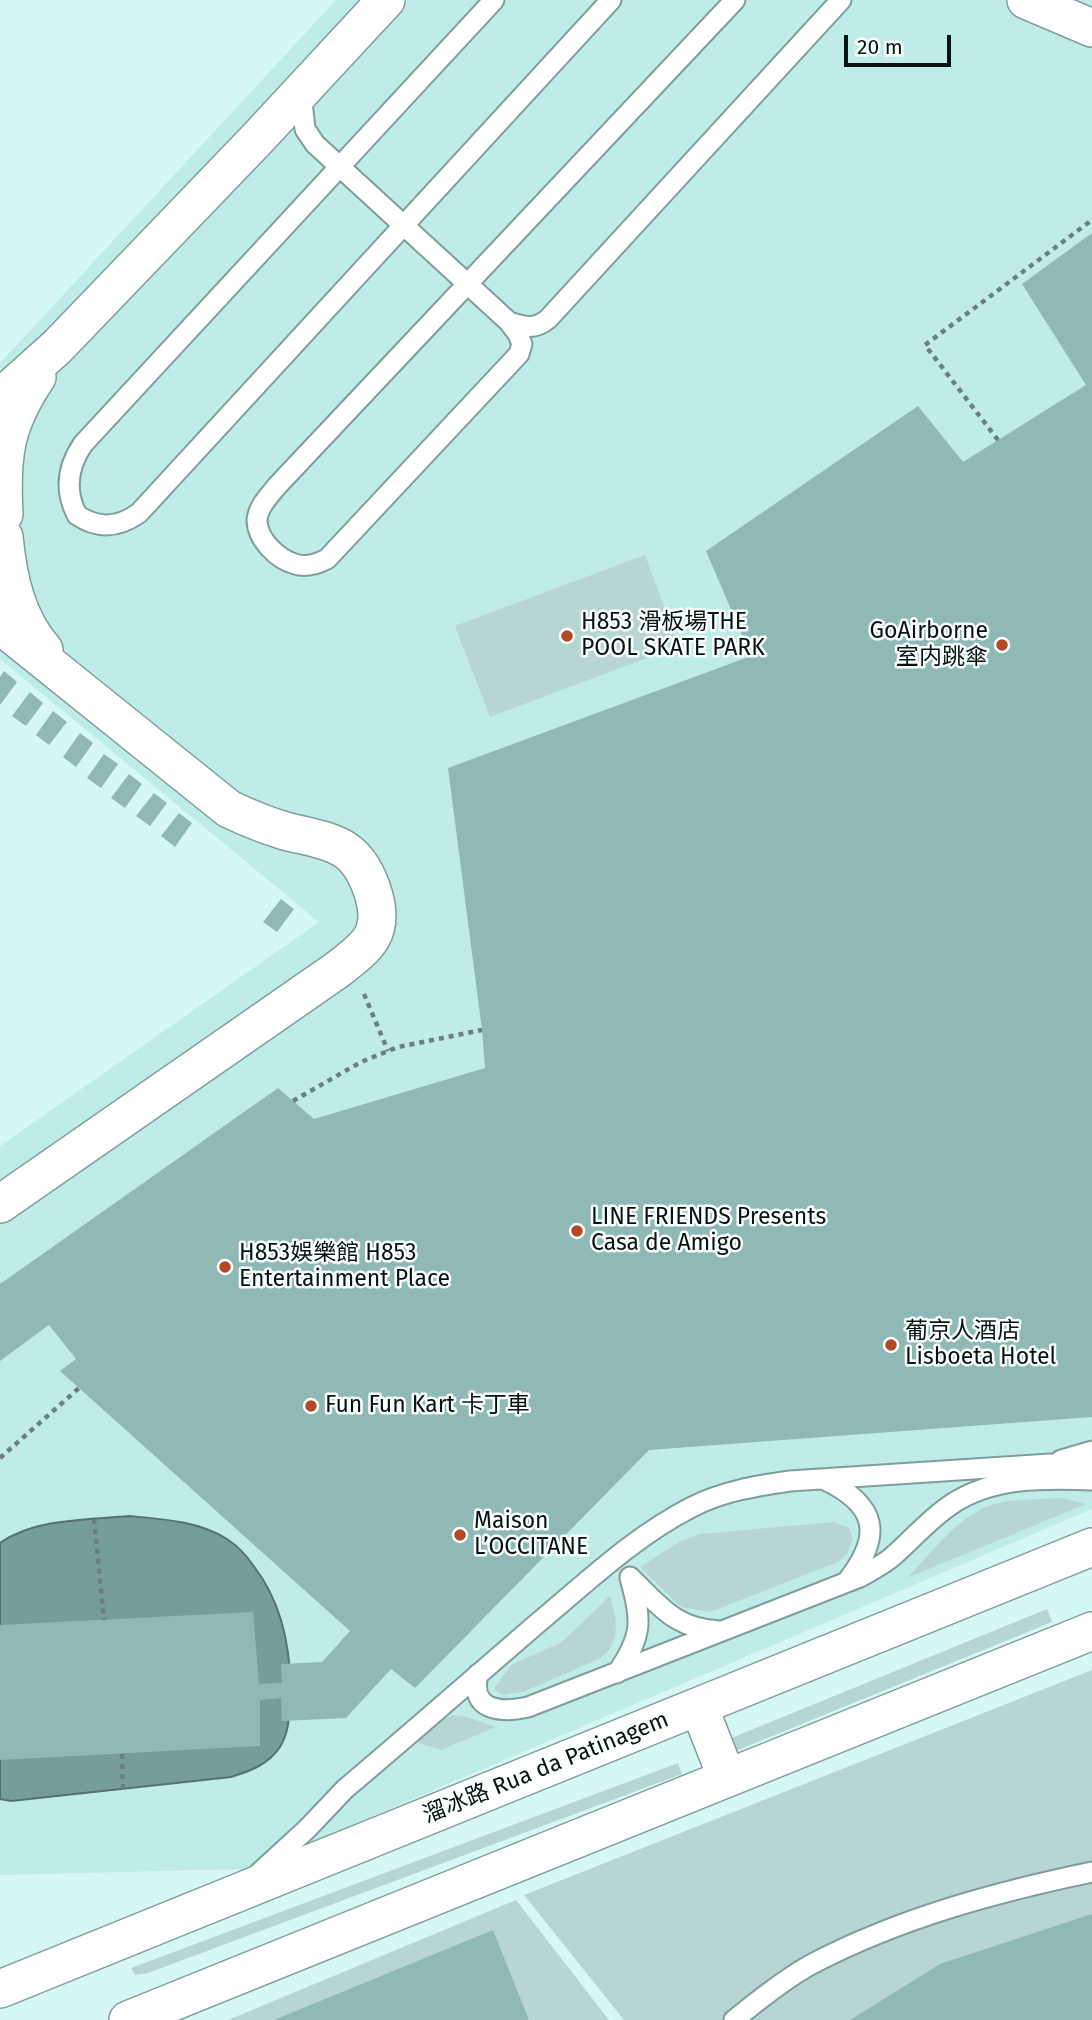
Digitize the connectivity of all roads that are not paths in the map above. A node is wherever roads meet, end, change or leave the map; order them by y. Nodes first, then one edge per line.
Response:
1 (386, 0) edge
2 (494, 0) edge
3 (611, 0) edge
4 (735, 0) edge
5 (841, 0) edge
6 (1026, 0) edge
7 (1092, 28) edge
8 (301, 91) junction
9 (257, 139) junction
10 (314, 144) junction
11 (338, 167) junction
12 (402, 225) junction
13 (467, 285) junction
14 (509, 322) junction
15 (57, 347) junction
16 (0, 398) edge
17 (2, 525) edge
18 (0, 625) edge
19 (72, 682) junction
20 (0, 1203) edge
21 (1092, 1451) edge
22 (1050, 1464) junction
23 (1092, 1466) edge
24 (824, 1480) junction
25 (1092, 1480) edge
26 (1092, 1547) edge
27 (846, 1583) junction
28 (1092, 1631) edge
29 (724, 1632) junction
30 (617, 1673) junction
31 (478, 1674) junction
32 (699, 1707) junction
33 (727, 1778) junction
34 (1092, 1872) edge
35 (224, 1898) junction
36 (0, 1989) edge
37 (128, 2020) edge
38 (734, 2020) edge

1 - 8 street
2 - 11 lane
3 - 12 lane
4 - 13 lane
5 - 14 lane
6 - 7 street
8 - 9 street
8 - 10 lane
9 - 10 lane
9 - 15 street
10 - 11 lane
11 - 12 lane
11 - 12 lane
12 - 13 lane
13 - 14 lane
13 - 14 lane
15 - 16 street
15 - 17 street
17 - 19 street
18 - 19 street
19 - 20 street
21 - 22 lane
22 - 23 lane
22 - 24 lane
24 - 27 lane
24 - 31 lane
25 - 27 lane
26 - 32 street, 溜冰路 Rua da Patinagem
27 - 29 lane
28 - 33 street
29 - 30 lane
29 - 30 lane
30 - 31 lane
31 - 35 lane
32 - 33 street
32 - 35 street, 溜冰路 Rua da Patinagem
33 - 37 street
34 - 38 lane
35 - 36 street, 溜冰路 Rua da Patinagem

